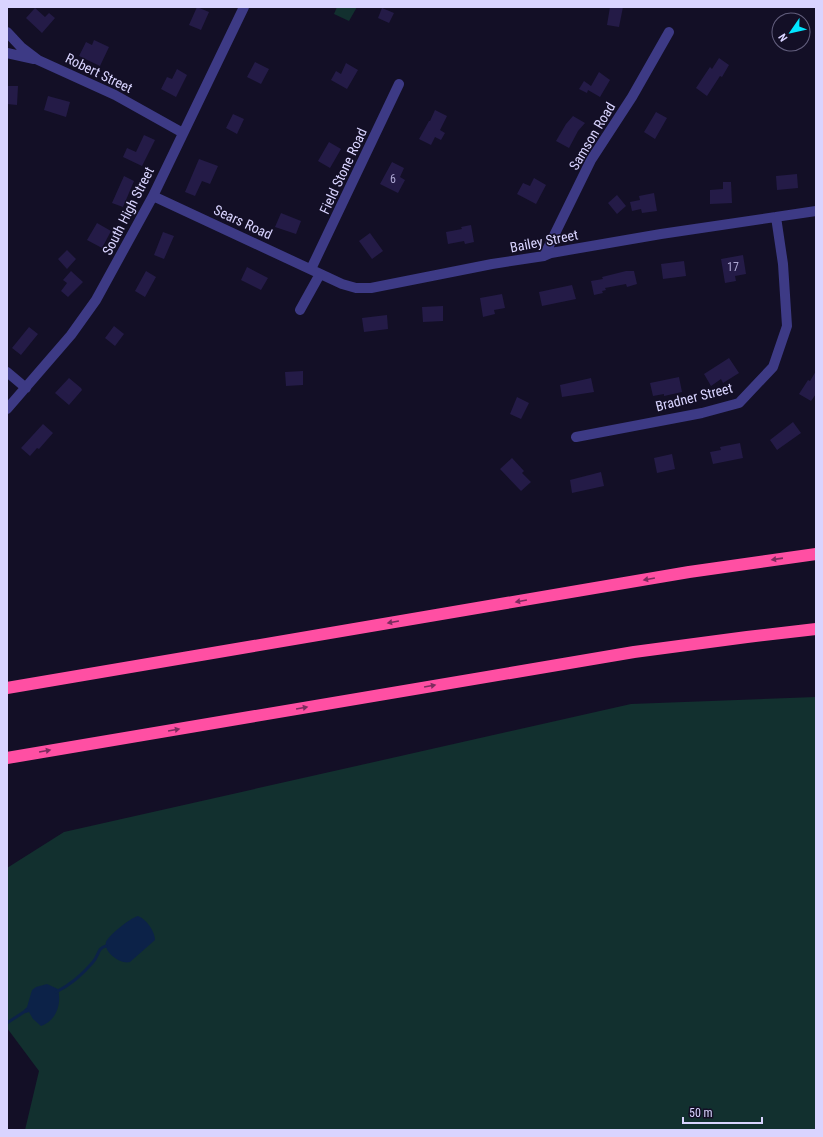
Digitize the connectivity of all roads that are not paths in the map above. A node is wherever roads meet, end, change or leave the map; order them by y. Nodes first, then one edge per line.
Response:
1 (244, 7) edge
2 (7, 32) edge
3 (669, 32) dead end
4 (7, 53) edge
5 (38, 60) junction
6 (399, 84) dead end
7 (183, 133) junction
8 (153, 196) junction
9 (816, 211) edge
10 (776, 217) junction
11 (544, 256) junction
12 (316, 272) junction
13 (300, 310) dead end
14 (7, 372) edge
15 (26, 388) junction
16 (7, 408) edge
17 (576, 437) dead end
18 (816, 554) edge
19 (816, 629) edge
20 (7, 688) edge
21 (7, 758) edge

1 - 7 street, South High Street
2 - 5 street, Robert Street
3 - 11 street, Samson Road
4 - 5 street
5 - 7 street, Robert Street
6 - 12 street, Field Stone Road
7 - 8 street, South High Street
8 - 12 street, Sears Road
8 - 15 street, South High Street
9 - 10 street, Bailey Street
10 - 11 street, Bailey Street
10 - 17 street, Bradner Street
11 - 12 street, Bailey Street
12 - 13 street
14 - 15 street
15 - 16 street, South High Street
18 -> 20 highway
21 -> 19 highway

